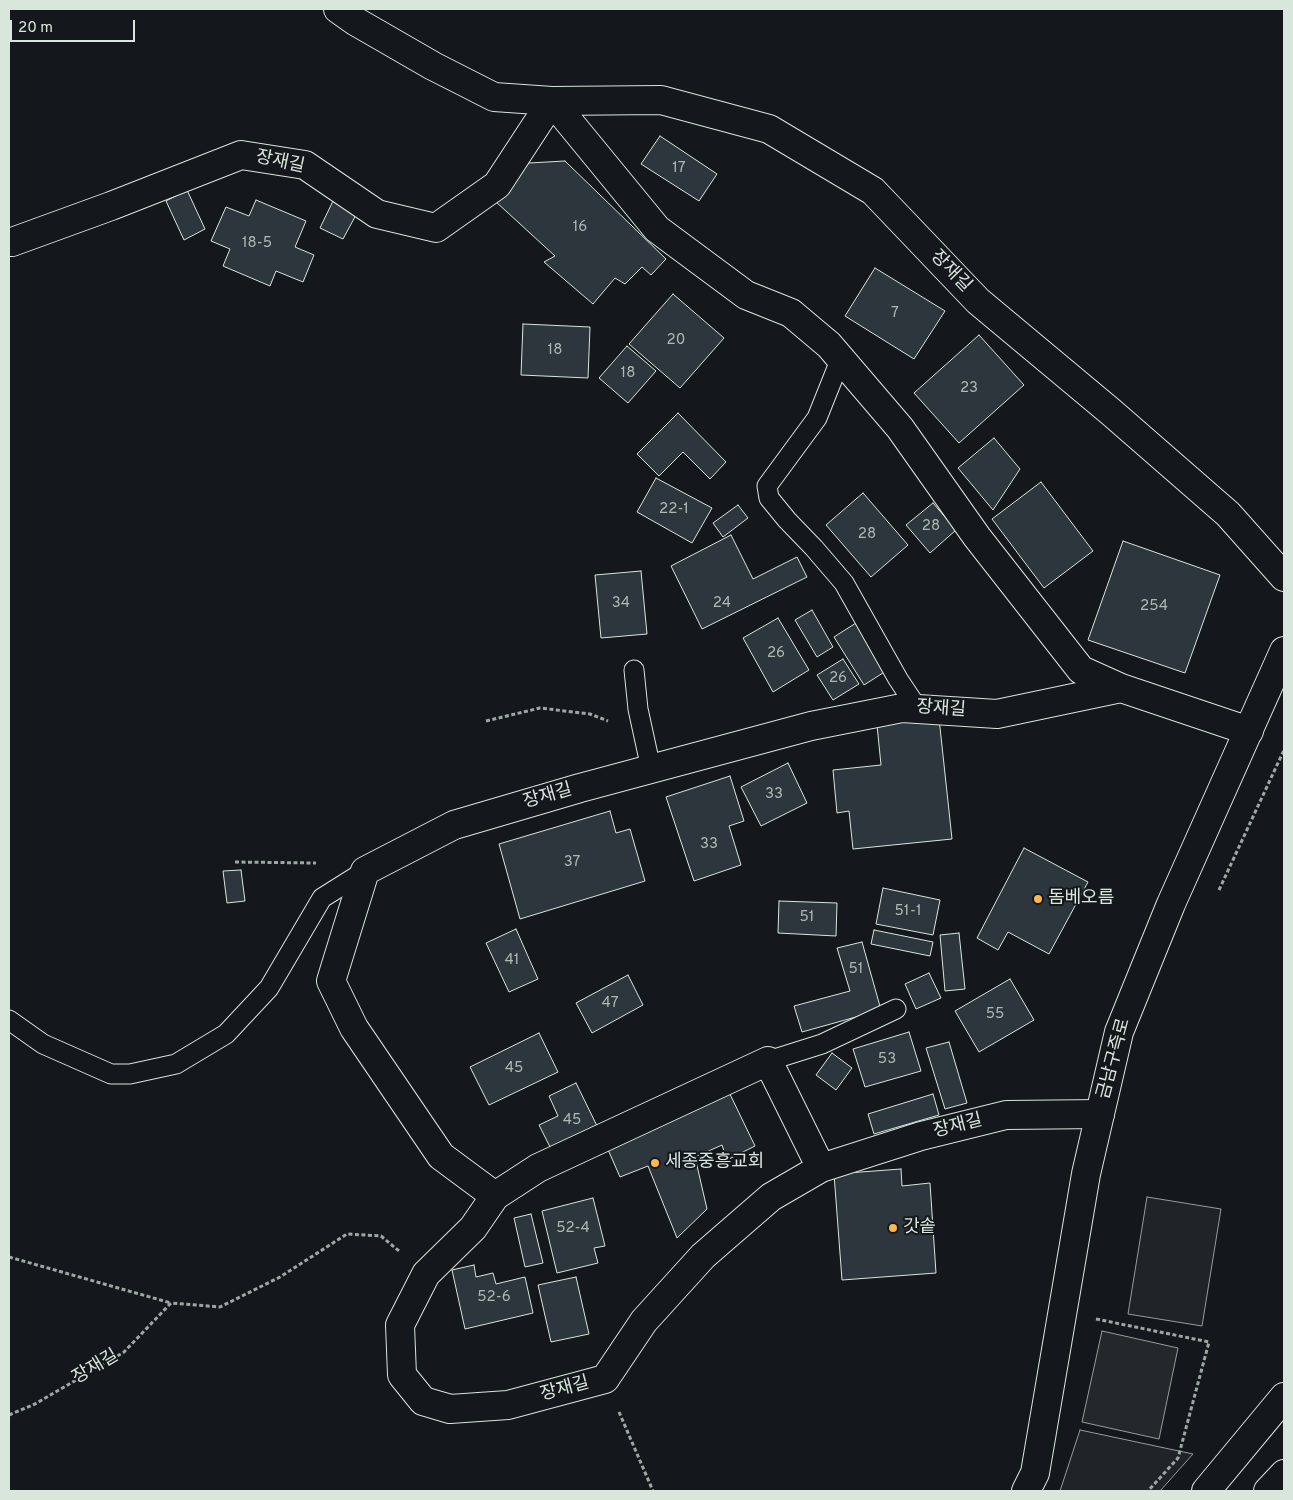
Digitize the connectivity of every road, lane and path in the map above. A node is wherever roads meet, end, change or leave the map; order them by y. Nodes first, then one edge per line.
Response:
1 (338, 9) edge
2 (552, 101) junction
3 (9, 242) edge
4 (841, 358) junction
5 (1284, 577) edge
6 (1284, 651) edge
7 (634, 670) dead end
8 (1121, 688) junction
9 (918, 709) junction
10 (486, 721) dead end
11 (1249, 731) junction
12 (644, 735) junction
13 (1284, 750) edge
14 (650, 769) junction
15 (235, 862) dead end
16 (321, 863) dead end
17 (365, 871) junction
18 (1216, 895) dead end
19 (896, 1009) dead end
20 (9, 1020) edge
21 (768, 1060) junction
22 (1100, 1114) junction
23 (820, 1168) junction
24 (495, 1196) junction
25 (9, 1257) edge
26 (426, 1274) junction
27 (171, 1302) junction
28 (1096, 1319) dead end
29 (605, 1379) junction
30 (1284, 1397) edge
31 (9, 1415) edge
32 (1284, 1474) edge
33 (653, 1491) edge
34 (1026, 1491) edge
35 (1148, 1491) edge
36 (1206, 1491) edge
37 (1268, 1491) edge

1 - 2 main road, 장재길
2 - 3 main road, 장재길
2 - 4 main road
2 - 5 main road, 장재길
4 - 8 main road
4 - 9 lane
6 - 11 main road, 금남구즉로
7 - 12 lane
8 - 9 main road, 장재길
8 - 11 main road
9 - 14 main road, 장재길
10 - 12 path
11 - 22 main road, 금남구즉로
12 - 14 lane
13 - 18 path
14 - 17 main road, 장재길
15 - 16 path
17 - 20 lane
17 - 24 main road
19 - 21 lane
21 - 23 main road
21 - 24 main road, 장재길
22 - 23 main road, 장재길
22 - 34 main road, 금남구즉로
23 - 29 main road, 장재길
24 - 26 main road, 장재길
25 - 27 path
26 - 27 path
26 - 29 main road, 장재길
27 - 31 path, 장재길
28 - 35 path
29 - 33 path
30 - 36 main road
32 - 37 main road

